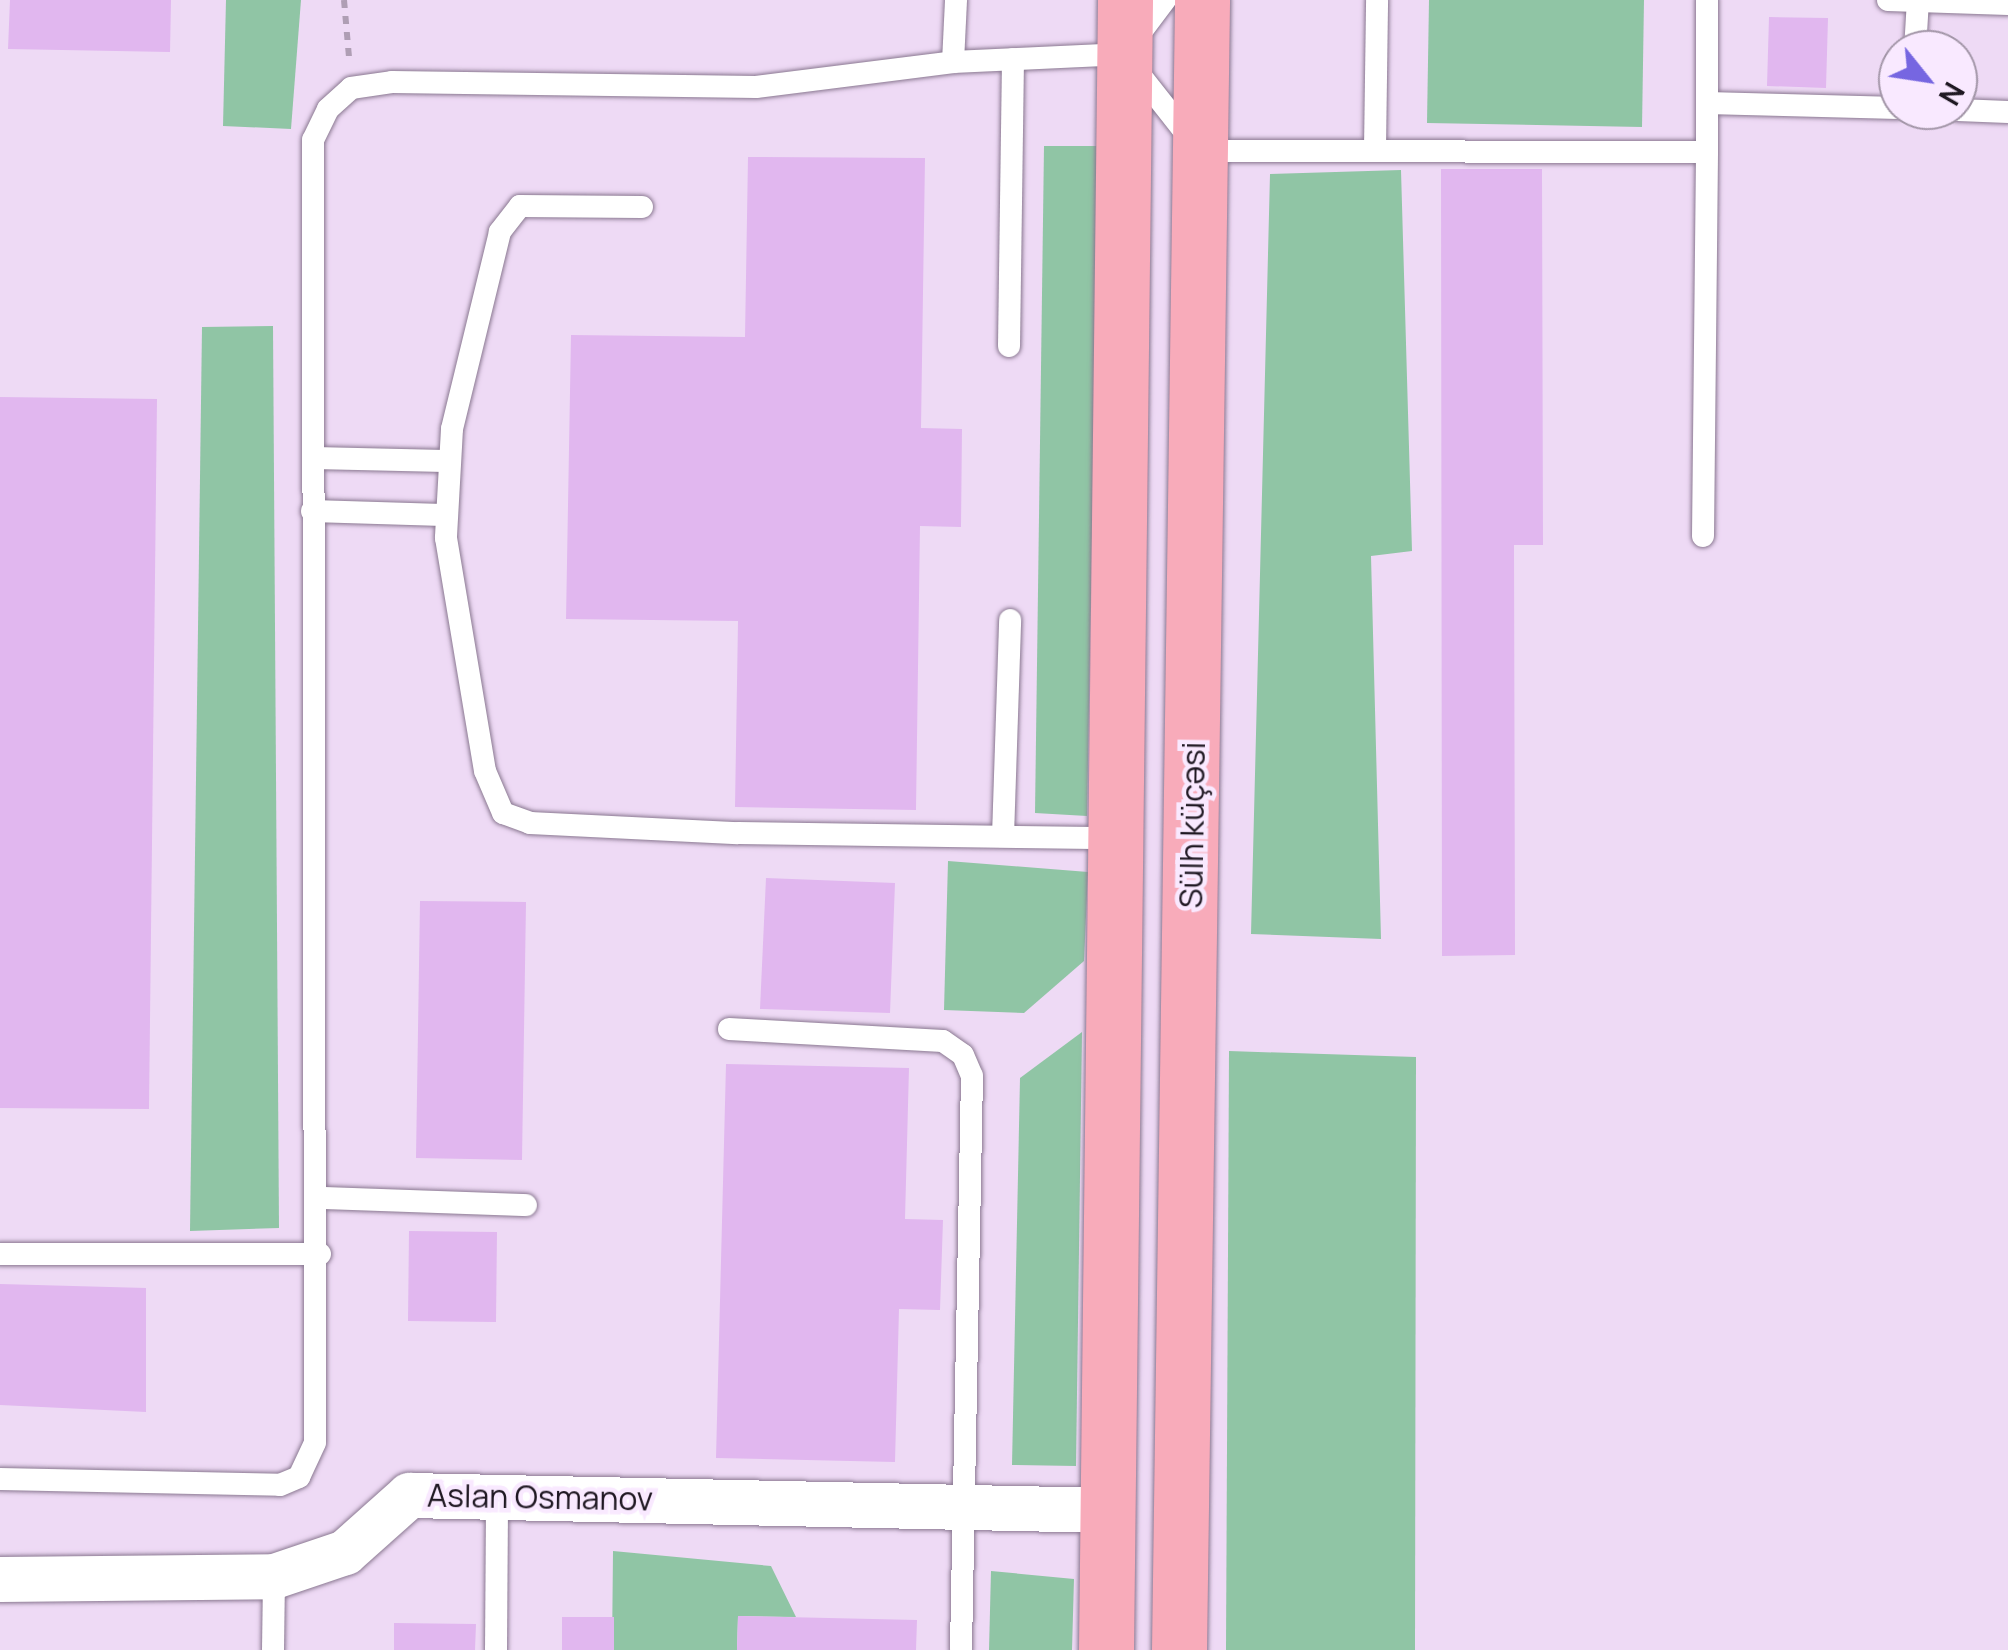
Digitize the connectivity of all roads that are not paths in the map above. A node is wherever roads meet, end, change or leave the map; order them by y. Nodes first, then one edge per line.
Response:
1 (956, 0) edge
2 (1125, 0) edge
3 (1165, 0) edge
4 (1202, 0) edge
5 (1377, 0) edge
6 (1707, 0) edge
7 (1888, 0) edge
8 (1918, 0) edge
9 (2008, 4) edge
10 (1916, 30) edge
11 (1125, 54) junction
12 (1201, 54) junction
13 (1012, 59) junction
14 (953, 62) junction
15 (1707, 103) junction
16 (1878, 107) edge
17 (1978, 111) edge
18 (2008, 112) edge
19 (1375, 149) junction
20 (1200, 151) junction
21 (1706, 152) junction
22 (642, 206) dead end
23 (1009, 346) dead end
24 (314, 458) junction
25 (445, 461) junction
26 (312, 512) junction
27 (443, 515) junction
28 (1702, 536) dead end
29 (1010, 620) dead end
30 (1004, 836) junction
31 (1118, 838) junction
32 (729, 1028) dead end
33 (322, 1198) junction
34 (526, 1205) dead end
35 (0, 1254) edge
36 (320, 1254) junction
37 (0, 1479) edge
38 (497, 1495) junction
39 (963, 1507) junction
40 (1108, 1510) junction
41 (274, 1576) junction
42 (0, 1579) edge
43 (273, 1650) edge
44 (496, 1650) edge
45 (961, 1650) edge
46 (1106, 1650) edge
47 (1179, 1650) edge

1 - 14 lane
2 - 11 highway
3 - 11 lane
4 - 12 highway, Sülh küçəsi
5 - 19 lane
6 - 15 lane
7 - 8 lane
8 - 9 lane
8 - 10 lane
11 - 12 highway
11 - 13 lane
11 - 20 lane
11 - 31 highway
12 - 20 highway, Sülh küçəsi
13 - 14 lane
13 - 23 lane
14 - 24 lane
15 - 16 lane
15 - 21 lane
17 - 18 lane
19 - 20 lane
19 - 21 lane
20 - 47 highway, Sülh küçəsi
21 - 28 lane
22 - 25 lane
24 - 25 lane
24 - 26 lane
25 - 27 lane
26 - 27 lane
26 - 33 lane
27 - 30 lane
29 - 30 lane
30 - 31 lane
31 - 40 highway
32 - 39 lane
33 - 34 lane
33 - 36 lane
35 - 36 lane
36 - 37 lane
38 - 39 street, Aslan Osmanov
38 - 41 street, Aslan Osmanov
38 - 44 lane
39 - 40 street, Aslan Osmanov
39 - 45 lane
40 - 46 highway
41 - 42 street, Aslan Osmanov
41 - 43 lane

